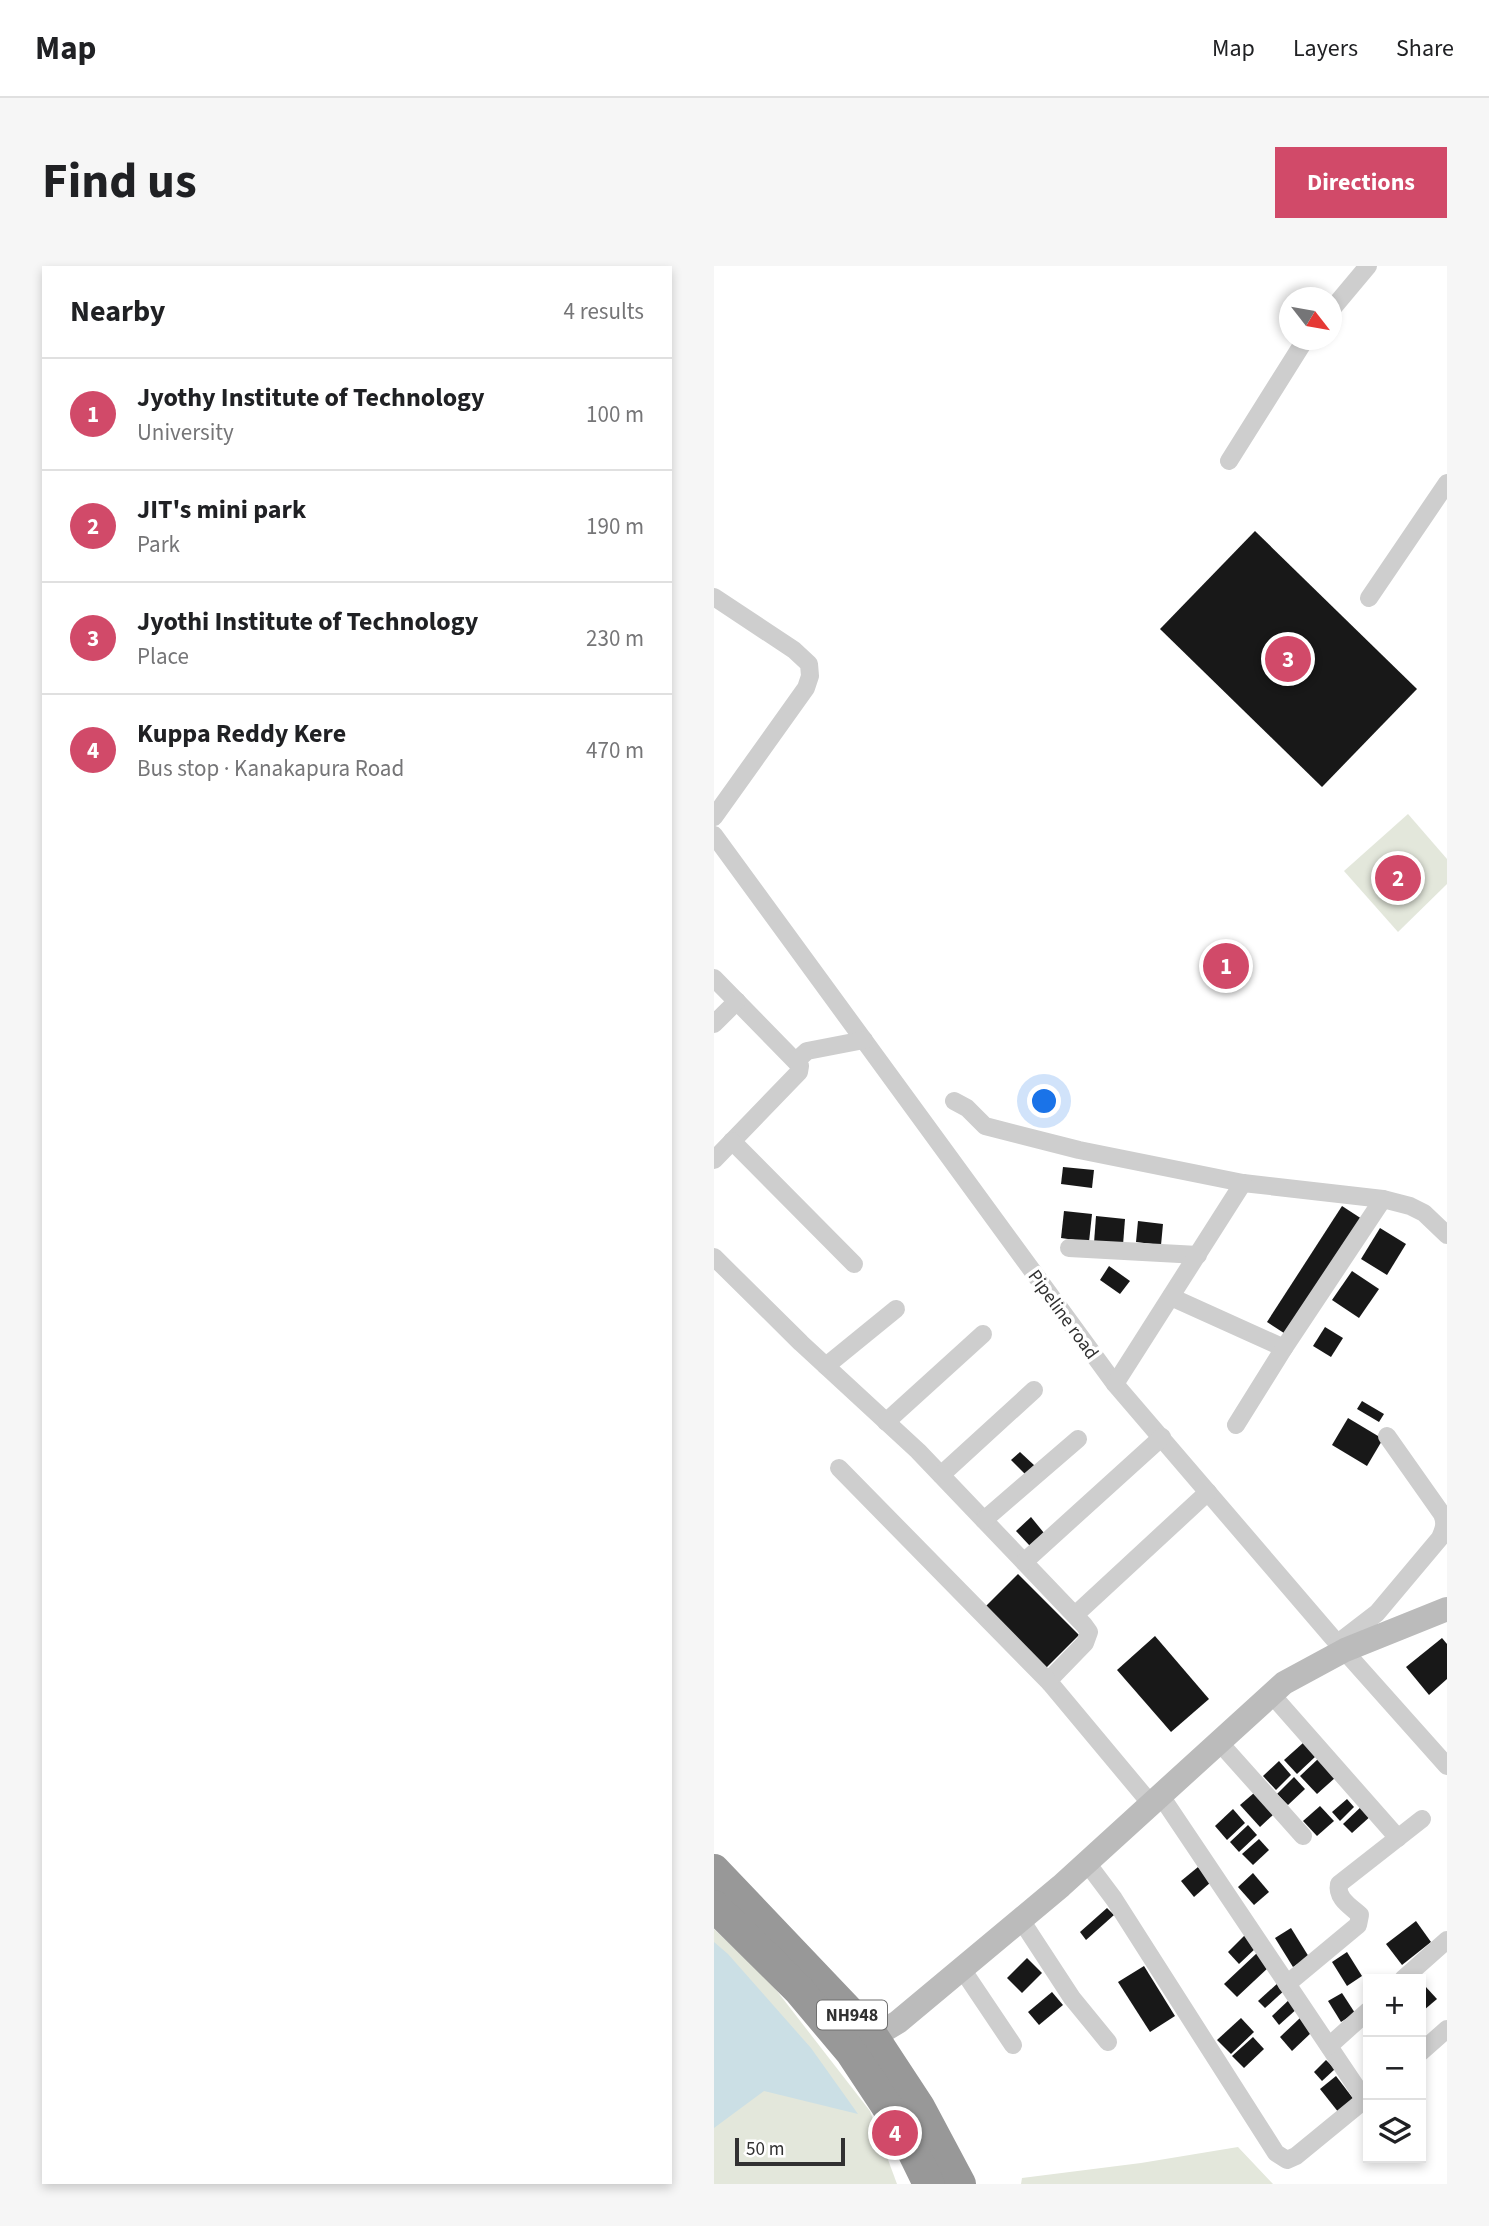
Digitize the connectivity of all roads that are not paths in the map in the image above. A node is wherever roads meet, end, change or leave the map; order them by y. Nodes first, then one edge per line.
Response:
1 (1368, 266) edge
2 (1342, 297) edge
3 (1299, 350) edge
4 (1229, 461) dead end
5 (1447, 483) edge
6 (714, 597) edge
7 (1369, 597) dead end
8 (714, 817) edge
9 (714, 835) edge
10 (714, 978) edge
11 (737, 1001) junction
12 (714, 1024) edge
13 (864, 1040) junction
14 (796, 1061) junction
15 (954, 1101) dead end
16 (732, 1141) junction
17 (714, 1160) edge
18 (1242, 1183) junction
19 (1383, 1199) junction
20 (1447, 1236) edge
21 (1069, 1248) dead end
22 (1198, 1255) junction
23 (714, 1257) edge
24 (854, 1264) dead end
25 (1171, 1297) junction
26 (896, 1310) dead end
27 (983, 1334) dead end
28 (1284, 1348) junction
29 (826, 1366) junction
30 (1115, 1384) junction
31 (1034, 1390) dead end
32 (886, 1422) junction
33 (1236, 1425) dead end
34 (1387, 1436) dead end
35 (1161, 1437) junction
36 (1079, 1439) dead end
37 (839, 1468) dead end
38 (941, 1475) junction
39 (1209, 1492) junction
40 (984, 1520) junction
41 (1024, 1562) junction
42 (1075, 1615) junction
43 (1443, 1617) edge
44 (1342, 1647) junction
45 (1050, 1683) junction
46 (1272, 1695) junction
47 (1219, 1742) junction
48 (1447, 1766) edge
49 (1156, 1800) junction
50 (1422, 1819) dead end
51 (1303, 1836) dead end
52 (1398, 1838) junction
53 (1087, 1863) junction
54 (714, 1870) edge
55 (714, 1906) edge
56 (1021, 1920) junction
57 (1447, 1940) edge
58 (962, 1969) junction
59 (1409, 1974) edge
60 (1287, 1984) junction
61 (1363, 2015) edge
62 (1447, 2029) edge
63 (873, 2037) junction
64 (1108, 2042) dead end
65 (1013, 2045) dead end
66 (1329, 2046) junction
67 (1426, 2048) edge
68 (1363, 2093) edge
69 (1365, 2100) edge
70 (929, 2184) edge
71 (960, 2184) edge

1 - 2 street
3 - 4 street
5 - 7 street
6 - 8 street
9 - 13 street, Pipeline road
10 - 11 street
11 - 12 street
11 - 14 street
13 - 14 street
13 - 30 street, Pipeline road
14 - 16 street
15 - 18 street
16 - 17 street
16 - 24 street
18 - 19 street
18 - 22 street
19 - 20 street
19 - 28 street
21 - 22 street
22 - 25 street
23 - 29 street
25 - 28 street
25 - 30 street
26 - 29 street
27 - 32 street
28 - 33 street
29 - 32 street
30 - 35 street, Pipeline road
31 - 38 street
32 - 38 street
34 - 44 street
35 - 39 street, Pipeline road
35 - 41 street
36 - 40 street
37 - 45 street
38 - 40 street
39 - 42 street
39 - 44 street, Pipeline road
40 - 41 street
41 - 42 street
42 - 45 street
43 - 44 street
44 - 46 street
44 - 48 street, Pipeline road
45 - 49 street
46 - 47 street
46 - 52 street
47 - 49 street
47 - 51 street
49 - 53 street
49 - 60 street
50 - 52 street
52 - 60 street
53 - 56 street
53 - 69 street
54 - 63 highway, NH948
55 - 70 highway, NH948
56 - 58 street
56 - 64 street
57 - 59 street
58 - 63 street
58 - 65 street
60 - 66 street
61 - 66 street
62 - 67 street
63 - 71 highway, NH948
66 - 68 street

